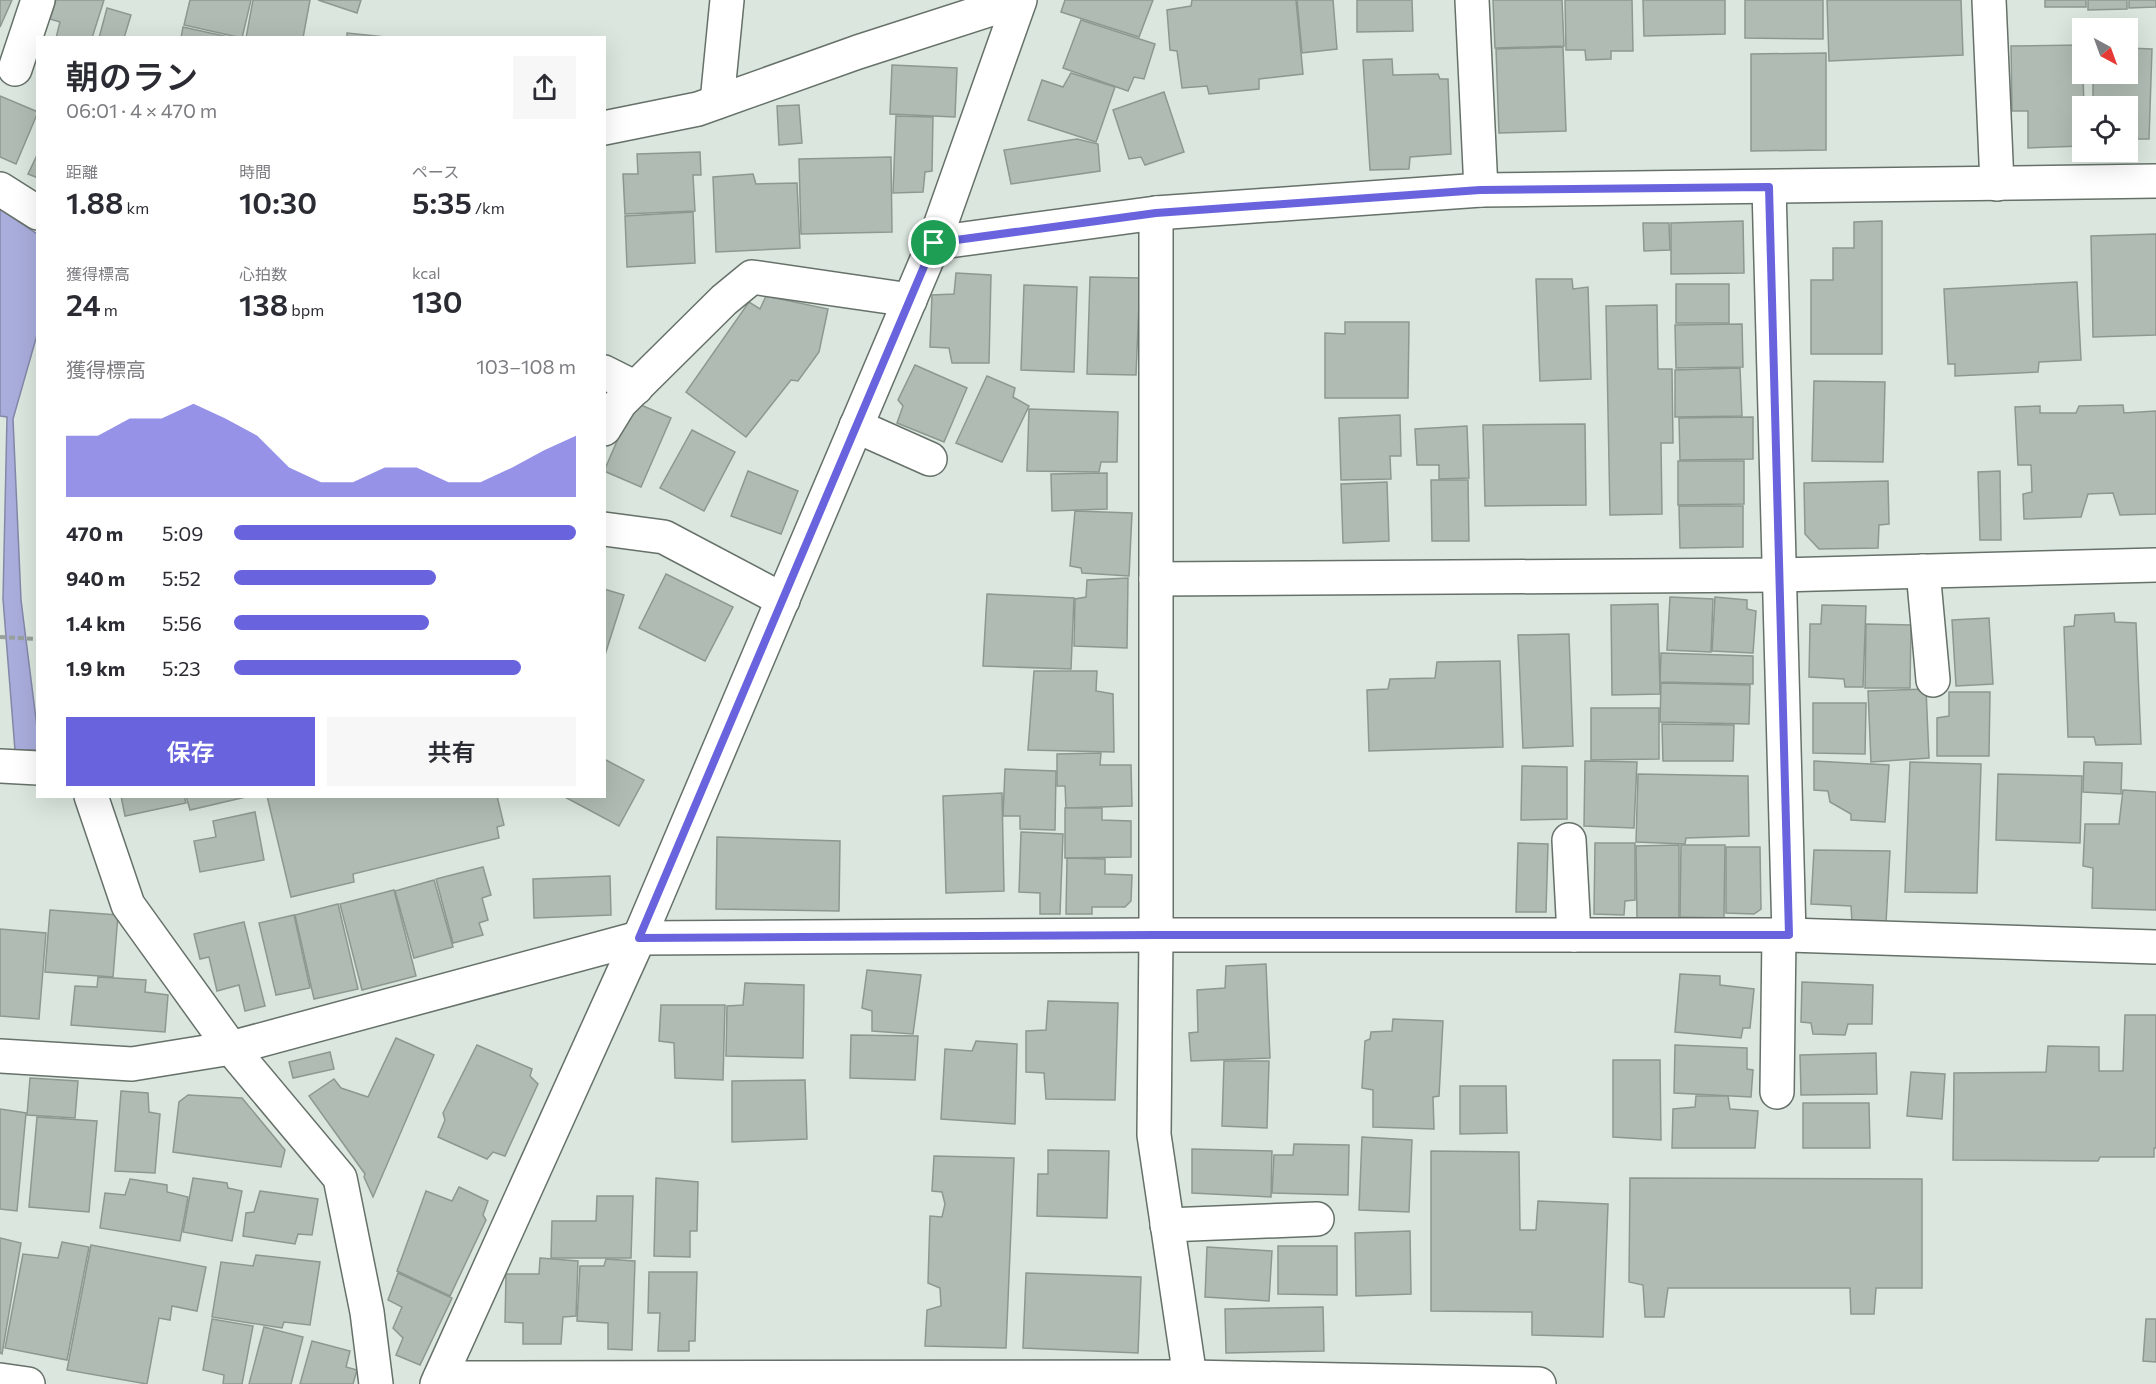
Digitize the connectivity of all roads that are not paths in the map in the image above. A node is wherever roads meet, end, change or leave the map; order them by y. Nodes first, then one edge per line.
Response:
1 (39, 0) edge
2 (727, 0) edge
3 (1019, 0) edge
4 (1472, 0) edge
5 (1989, 0) edge
6 (17, 70) edge
7 (717, 102) junction
8 (606, 128) edge
9 (2156, 181) edge
10 (1997, 183) junction
11 (1769, 187) junction
12 (0, 189) edge
13 (1480, 190) junction
14 (36, 212) edge
15 (1156, 213) junction
16 (934, 243) junction
17 (910, 300) junction
18 (606, 373) edge
19 (636, 388) junction
20 (606, 426) edge
21 (856, 426) junction
22 (930, 459) dead end
23 (606, 529) edge
24 (2156, 565) edge
25 (1923, 571) junction
26 (1779, 575) junction
27 (1156, 579) junction
28 (783, 600) junction
29 (1933, 680) dead end
30 (0, 766) edge
31 (36, 768) edge
32 (92, 798) edge
33 (1569, 840) dead end
34 (1156, 935) junction
35 (1574, 935) junction
36 (1784, 935) junction
37 (639, 938) junction
38 (2156, 947) edge
39 (231, 1048) junction
40 (0, 1056) edge
41 (1776, 1092) dead end
42 (1317, 1218) dead end
43 (1167, 1225) junction
44 (0, 1380) edge
45 (439, 1381) edge
46 (1191, 1381) edge
47 (28, 1384) edge
48 (376, 1384) edge
49 (1539, 1384) edge

1 - 6 street
2 - 7 street
3 - 7 street
3 - 16 street
4 - 13 street
5 - 10 street
7 - 8 street
9 - 10 street
10 - 11 street
11 - 13 street
11 - 26 street
12 - 14 street
13 - 15 street
15 - 16 street
15 - 27 street
16 - 17 street
17 - 19 street
17 - 21 street
18 - 19 street
19 - 20 street
21 - 22 street
21 - 28 street
23 - 28 street
24 - 25 street
25 - 26 street
25 - 29 street
26 - 27 street
26 - 36 street
27 - 34 street
28 - 37 street
30 - 31 street
32 - 39 street
33 - 35 street
34 - 35 street
34 - 37 street
34 - 43 street
35 - 36 street
36 - 38 street
36 - 41 street
37 - 39 street
37 - 45 street
39 - 40 street
39 - 48 street
42 - 43 street
43 - 46 street
44 - 47 street
45 - 46 street
46 - 49 street

